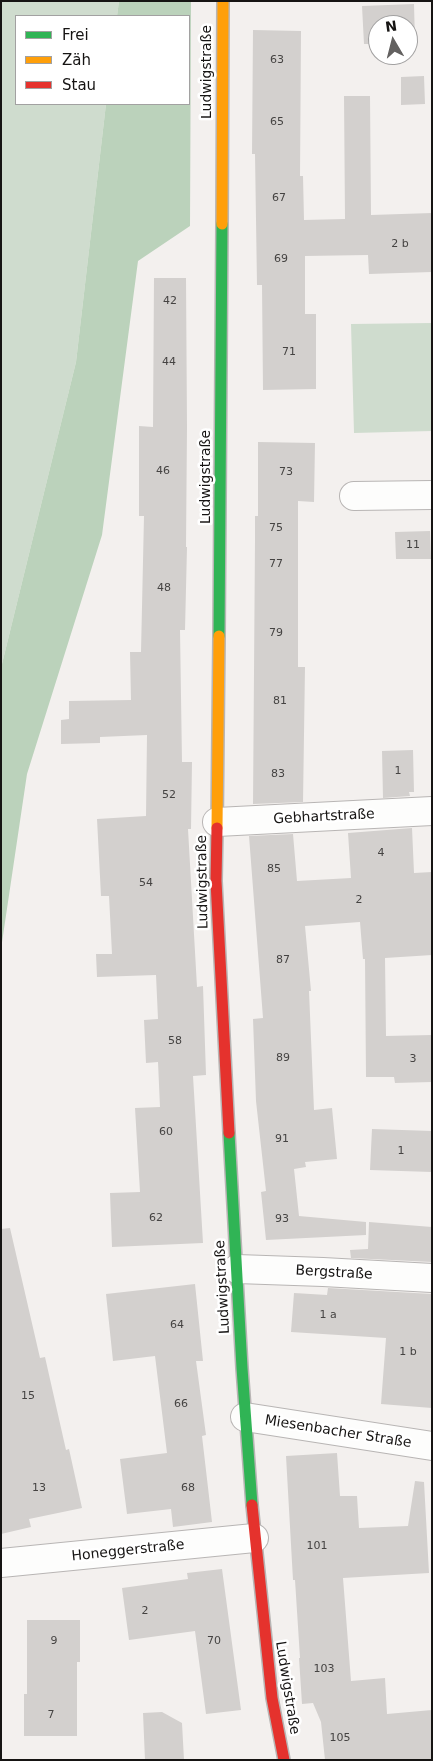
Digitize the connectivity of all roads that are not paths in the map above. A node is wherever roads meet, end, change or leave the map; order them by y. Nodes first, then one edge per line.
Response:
1 (223, 1) edge
2 (432, 495) edge
3 (354, 496) dead end
4 (432, 811) edge
5 (216, 822) junction
6 (237, 1269) junction
7 (432, 1278) edge
8 (245, 1417) junction
9 (432, 1446) edge
10 (254, 1538) junction
11 (1, 1563) edge
12 (284, 1760) edge

1 - 5 street, Ludwigstraße
2 - 3 street
4 - 5 street, Gebhartstraße
5 - 6 street, Ludwigstraße
6 - 7 street, Bergstraße
6 - 8 street, Ludwigstraße
8 - 9 street, Miesenbacher Straße
8 - 10 street, Ludwigstraße
10 - 11 street, Honeggerstraße
10 - 12 street, Ludwigstraße

